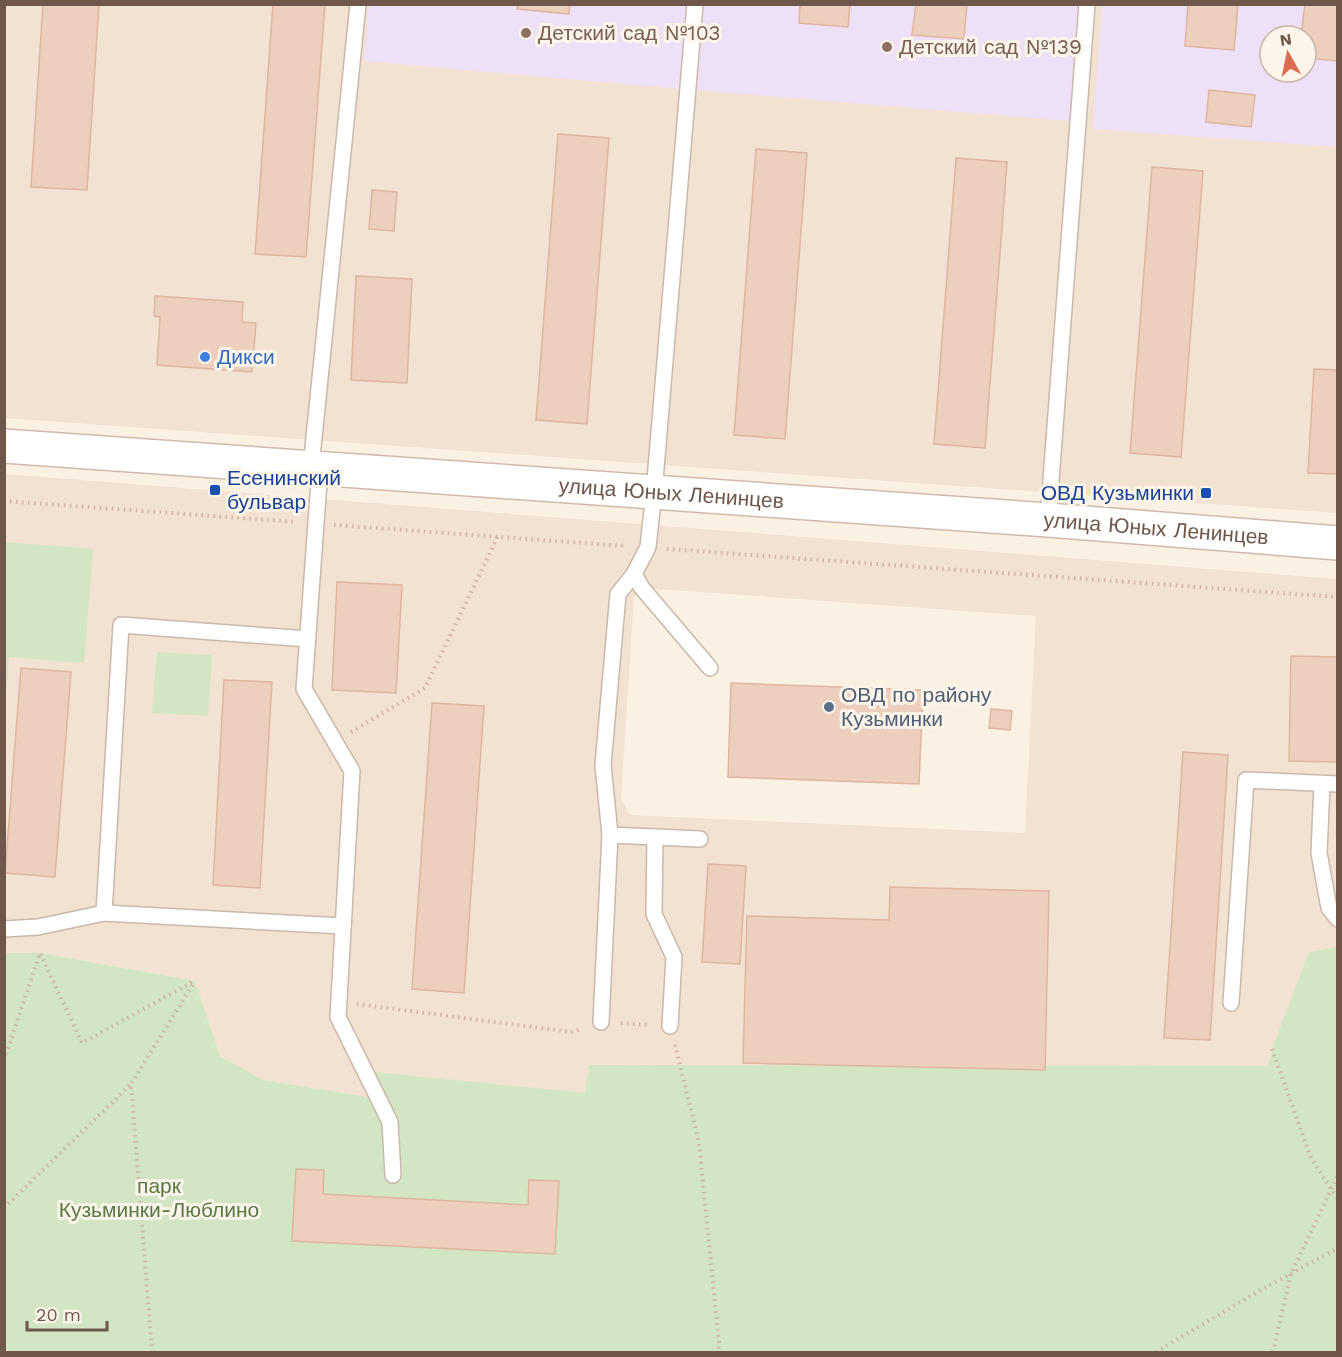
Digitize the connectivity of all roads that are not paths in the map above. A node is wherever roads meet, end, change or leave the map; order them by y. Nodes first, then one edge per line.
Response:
1 (358, 4) edge
2 (695, 4) edge
3 (1087, 4) edge
4 (4, 446) edge
5 (315, 468) junction
6 (654, 492) junction
7 (1047, 520) junction
8 (1338, 543) edge
9 (634, 574) junction
10 (308, 639) junction
11 (710, 668) dead end
12 (1322, 783) junction
13 (1338, 784) edge
14 (610, 835) junction
15 (655, 837) junction
16 (700, 839) dead end
17 (104, 913) junction
18 (1338, 919) edge
19 (343, 926) junction
20 (4, 928) edge
21 (1231, 1003) dead end
22 (601, 1022) road end
23 (670, 1026) road end
24 (393, 1175) dead end

1 - 5 lane
2 - 6 lane
3 - 7 lane
4 - 5 main road, улица Юных Ленинцев
5 - 6 main road, улица Юных Ленинцев
5 - 10 lane
6 - 7 main road, улица Юных Ленинцев
6 - 9 lane
7 - 8 main road, улица Юных Ленинцев
9 - 11 lane
9 - 14 lane
10 - 17 lane
10 - 19 lane
12 - 13 lane
12 - 18 lane
12 - 21 lane
14 - 15 lane
14 - 22 lane
15 - 16 lane
15 - 23 lane
17 - 19 lane
17 - 20 lane
19 - 24 lane

